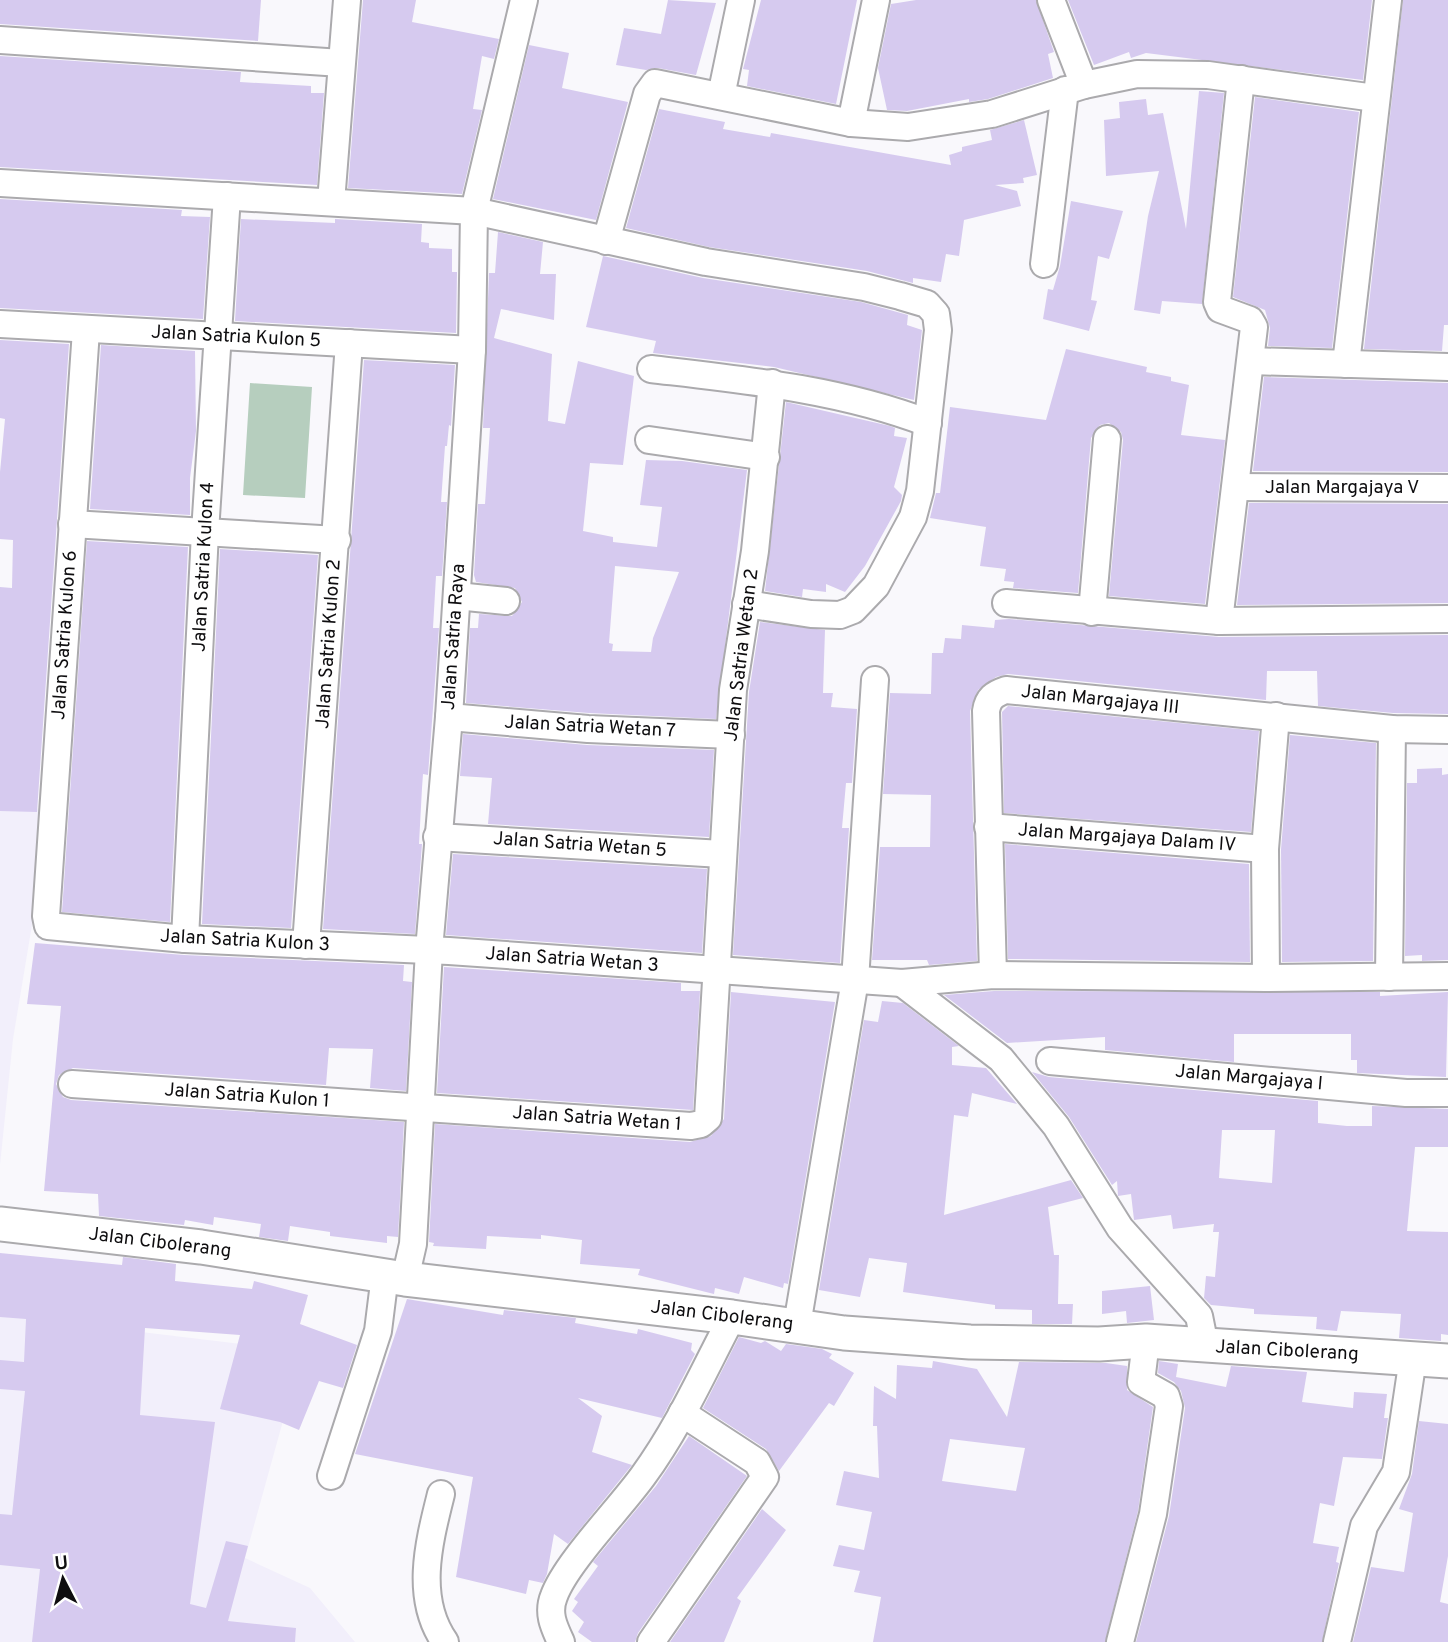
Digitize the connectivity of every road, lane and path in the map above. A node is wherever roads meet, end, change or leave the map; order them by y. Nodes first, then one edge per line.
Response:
1 (347, 0) edge
2 (524, 0) edge
3 (741, 0) edge
4 (876, 0) edge
5 (1051, 0) edge
6 (1388, 0) edge
7 (0, 40) edge
8 (341, 63) junction
9 (1241, 79) junction
10 (1074, 87) junction
11 (721, 96) junction
12 (1376, 98) junction
13 (851, 123) junction
14 (0, 183) edge
15 (227, 196) junction
16 (331, 202) junction
17 (474, 211) junction
18 (606, 241) junction
19 (1044, 264) dead end
20 (0, 324) edge
21 (86, 330) junction
22 (218, 336) junction
23 (349, 343) junction
24 (472, 351) junction
25 (1251, 361) junction
26 (1346, 364) junction
27 (1448, 367) edge
28 (651, 369) dead end
29 (772, 383) junction
30 (928, 423) junction
31 (1107, 439) dead end
32 (649, 440) dead end
33 (766, 457) junction
34 (1236, 487) junction
35 (1448, 488) edge
36 (72, 524) junction
37 (205, 531) junction
38 (337, 540) junction
39 (457, 596) junction
40 (506, 601) dead end
41 (1006, 603) dead end
42 (746, 604) junction
43 (1092, 612) junction
44 (1448, 619) edge
45 (1219, 621) junction
46 (875, 680) dead end
47 (1276, 716) junction
48 (449, 717) junction
49 (1392, 729) junction
50 (1448, 730) edge
51 (731, 735) junction
52 (988, 827) junction
53 (438, 837) junction
54 (1265, 849) junction
55 (722, 855) junction
56 (61, 929) joint
57 (185, 939) junction
58 (306, 945) junction
59 (429, 950) junction
60 (715, 970) junction
61 (993, 975) junction
62 (1448, 976) edge
63 (1389, 977) junction
64 (1266, 978) junction
65 (855, 980) junction
66 (902, 983) junction
67 (1050, 1061) dead end
68 (72, 1084) dead end
69 (1448, 1093) edge
70 (421, 1108) junction
71 (0, 1224) edge
72 (395, 1277) junction
73 (732, 1317) junction
74 (797, 1325) junction
75 (1146, 1342) junction
76 (1205, 1346) junction
77 (1413, 1357) junction
78 (1448, 1361) edge
79 (682, 1413) junction
80 (331, 1476) dead end
81 (441, 1494) dead end
82 (445, 1642) edge
83 (560, 1642) edge
84 (651, 1642) edge
85 (1119, 1642) edge
86 (1337, 1642) edge

1 - 8 street
2 - 17 street, Jalan Satria Raya
3 - 11 street
4 - 13 street
5 - 10 street
6 - 12 street
7 - 8 street
8 - 16 street
9 - 10 street
9 - 12 street
9 - 25 street
10 - 13 street
10 - 19 street
11 - 13 street
11 - 18 street
12 - 26 street
14 - 15 street
15 - 16 street
15 - 22 street, Jalan Satria Kulon 4
16 - 17 street
17 - 18 street
17 - 24 street, Jalan Satria Raya
18 - 30 street
20 - 21 street, Jalan Satria Kulon 5
21 - 22 street, Jalan Satria Kulon 5
21 - 36 street, Jalan Satria Kulon 6
22 - 23 street, Jalan Satria Kulon 5
22 - 37 street, Jalan Satria Kulon 4
23 - 24 street, Jalan Satria Kulon 5
23 - 38 street, Jalan Satria Kulon 2
24 - 39 street, Jalan Satria Raya
25 - 26 street
25 - 34 street
26 - 27 street
28 - 29 street
29 - 30 street
29 - 33 street, Jalan Satria Wetan 2
30 - 42 street
31 - 43 street
32 - 33 street
33 - 42 street, Jalan Satria Wetan 2
34 - 35 street, Jalan Margajaya V
34 - 45 street
36 - 37 street
36 - 56 street, Jalan Satria Kulon 6
37 - 38 street
37 - 57 street, Jalan Satria Kulon 4
38 - 58 street, Jalan Satria Kulon 2
39 - 40 street
39 - 48 street, Jalan Satria Raya
41 - 43 street
42 - 51 street, Jalan Satria Wetan 2
43 - 45 street
44 - 45 street
46 - 65 street
47 - 49 street, Jalan Margajaya III
47 - 52 street, Jalan Margajaya III
47 - 54 street
48 - 51 street, Jalan Satria Wetan 7
48 - 53 street, Jalan Satria Raya
49 - 50 street, Jalan Margajaya III
49 - 63 street
51 - 55 street, Jalan Satria Wetan 2
52 - 54 street, Jalan Margajaya Dalam IV
52 - 61 street, Jalan Margajaya III
53 - 55 street, Jalan Satria Wetan 5
53 - 59 street, Jalan Satria Raya
54 - 64 street
55 - 60 street, Jalan Satria Wetan 2
56 - 57 street, Jalan Satria Kulon 3
57 - 58 street, Jalan Satria Kulon 3
58 - 59 street, Jalan Satria Kulon 3
59 - 60 street, Jalan Satria Wetan 3
59 - 70 street, Jalan Satria Raya
60 - 65 street, Jalan Satria Wetan 3
60 - 70 street, Jalan Satria Wetan 1
61 - 64 street, Jalan Satria Wetan 3
61 - 66 street, Jalan Satria Wetan 3
62 - 63 street, Jalan Satria Wetan 3
63 - 64 street, Jalan Satria Wetan 3
65 - 66 street, Jalan Satria Wetan 3
65 - 74 street
66 - 76 street
67 - 69 street, Jalan Margajaya I
68 - 70 street, Jalan Satria Kulon 1
70 - 72 street, Jalan Satria Raya
71 - 72 street, Jalan Cibolerang
72 - 73 street, Jalan Cibolerang
72 - 80 street, Jalan Satria Raya
73 - 74 street, Jalan Cibolerang
73 - 79 street
74 - 75 street, Jalan Cibolerang
75 - 76 street, Jalan Cibolerang
75 - 85 street
76 - 77 street, Jalan Cibolerang
77 - 78 street, Jalan Cibolerang
77 - 86 street
79 - 83 street
79 - 84 street
81 - 82 street

